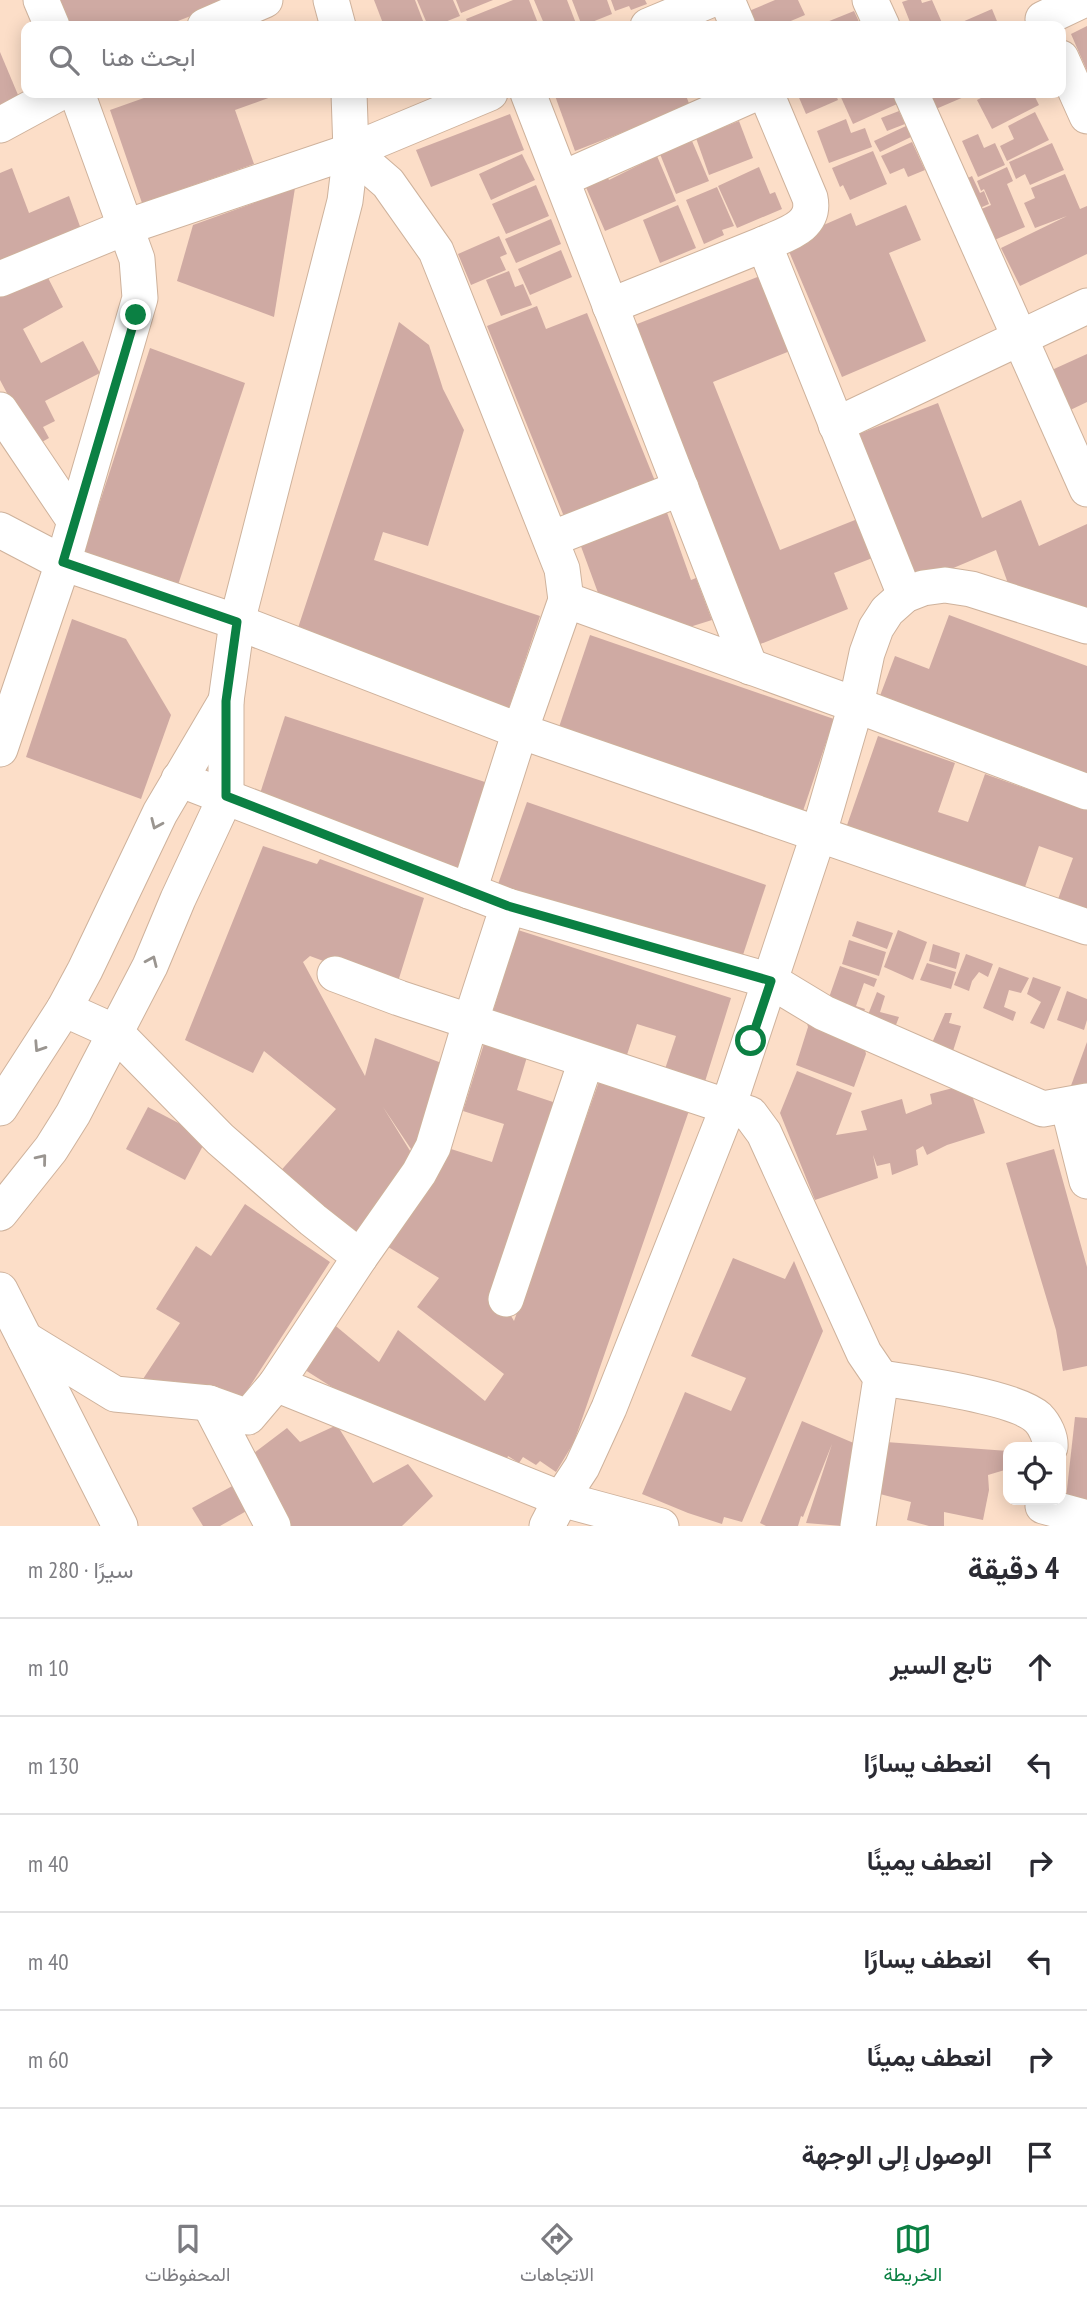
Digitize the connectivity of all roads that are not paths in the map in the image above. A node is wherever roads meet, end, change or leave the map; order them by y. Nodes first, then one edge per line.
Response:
1 (41, 0) edge
2 (265, 0) edge
3 (331, 0) edge
4 (710, 0) edge
5 (727, 0) edge
6 (870, 0) edge
7 (1083, 0) edge
8 (1042, 15) edge
9 (50, 21) edge
10 (217, 21) edge
11 (337, 21) edge
12 (660, 21) edge
13 (736, 21) edge
14 (880, 21) edge
15 (1066, 69) edge
16 (50, 98) edge
17 (79, 98) edge
18 (349, 98) edge
19 (478, 98) edge
20 (530, 98) edge
21 (745, 98) edge
22 (768, 98) edge
23 (913, 98) edge
24 (1087, 117) edge
25 (0, 125) edge
26 (351, 151) junction
27 (562, 179) junction
28 (126, 227) junction
29 (764, 244) junction
30 (0, 279) edge
31 (610, 306) junction
32 (1087, 306) edge
33 (1020, 338) junction
34 (0, 410) edge
35 (836, 425) junction
36 (681, 488) junction
37 (1087, 489) edge
38 (74, 520) junction
39 (0, 530) edge
40 (551, 539) junction
41 (63, 562) junction
42 (905, 595) junction
43 (566, 600) junction
44 (237, 622) junction
45 (1087, 626) edge
46 (750, 667) junction
47 (226, 701) junction
48 (856, 705) junction
49 (520, 731) junction
50 (0, 749) edge
51 (178, 779) junction
52 (1087, 792) edge
53 (226, 796) junction
54 (818, 836) junction
55 (469, 891) junction
56 (508, 906) junction
57 (1087, 927) edge
58 (335, 974) dead end
59 (771, 981) junction
60 (64, 1009) junction
61 (471, 1020) junction
62 (115, 1032) junction
63 (586, 1061) junction
64 (1078, 1103) edge
65 (728, 1107) junction
66 (0, 1108) edge
67 (1087, 1181) edge
68 (0, 1213) edge
69 (360, 1257) junction
70 (0, 1290) edge
71 (506, 1299) dead end
72 (25, 1339) junction
73 (881, 1378) junction
74 (276, 1384) junction
75 (209, 1402) junction
76 (1051, 1442) edge
77 (1036, 1511) edge
78 (554, 1513) edge
79 (1087, 1518) edge
80 (120, 1526) edge
81 (273, 1526) edge
82 (661, 1526) edge
83 (858, 1526) edge

1 - 9 street
2 - 10 street
3 - 11 street
4 - 12 street
5 - 13 street
6 - 14 street
7 - 8 street
15 - 24 street
16 - 25 street
17 - 28 street
18 - 26 street
19 - 26 street
20 - 27 street
21 - 27 street
22 - 29 street
23 - 33 street
26 - 28 street
26 - 40 street
26 - 44 street
27 - 31 street
28 - 30 street
28 - 38 street
29 - 31 street
29 - 35 street
31 - 36 street
32 - 33 street
33 - 35 street
33 - 37 street
34 - 38 street
35 - 42 street
36 - 40 street
36 - 46 street
38 - 41 street
39 - 41 street
40 - 43 street
41 - 44 street
41 - 50 street
42 - 45 street
42 - 48 street
43 - 46 street
43 - 49 street
44 - 47 street
44 - 49 street
46 - 48 street
47 - 51 street
47 - 53 street
48 - 52 street
48 - 54 street
49 - 54 street
49 - 55 street
51 - 53 street
51 -> 60 street
53 - 55 street
62 -> 53 street
54 - 57 street
54 - 59 street
55 - 56 street
56 - 59 street
56 - 61 street
58 - 61 street
59 - 64 street
59 - 65 street
60 - 62 street
60 -> 66 street
61 - 63 street
61 - 69 street
68 -> 62 street
62 - 69 street
63 - 65 street
63 - 71 street
64 - 67 street
65 - 73 street
65 - 78 street
69 - 74 street
70 - 72 street
72 - 75 street
72 - 80 street
73 - 76 street
73 - 83 street
74 - 75 street
74 - 78 street
75 - 81 street
77 - 79 street
78 - 82 street

